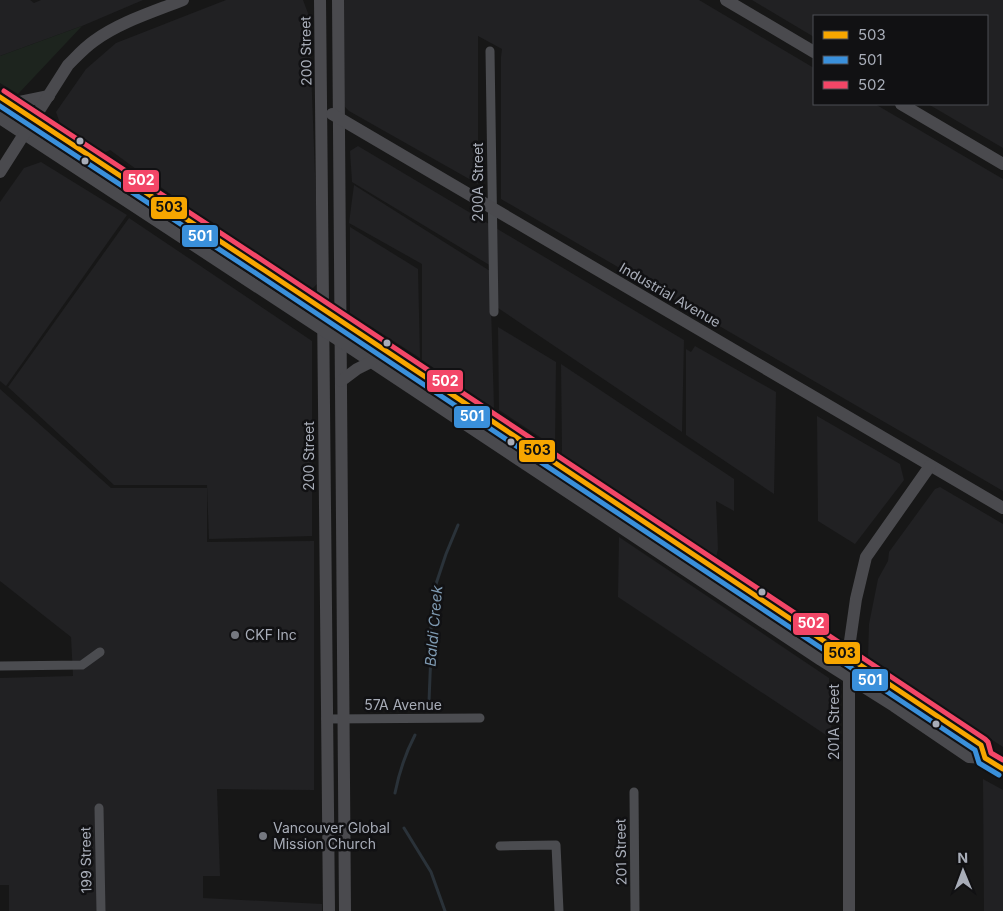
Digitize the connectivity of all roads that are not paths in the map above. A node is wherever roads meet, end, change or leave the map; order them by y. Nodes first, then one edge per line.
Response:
1 (183, 0) edge
2 (320, 0) edge
3 (338, 0) edge
4 (726, 0) edge
5 (490, 51) dead end
6 (813, 51) edge
7 (48, 96) junction
8 (5, 101) edge
9 (903, 105) edge
10 (321, 107) junction
11 (338, 117) junction
12 (0, 118) edge
13 (34, 120) junction
14 (25, 134) junction
15 (1003, 164) edge
16 (0, 172) edge
17 (492, 208) junction
18 (322, 309) junction
19 (494, 312) dead end
20 (340, 321) junction
21 (323, 330) junction
22 (340, 341) junction
23 (371, 362) junction
24 (341, 381) junction
25 (930, 466) junction
26 (1003, 508) edge
27 (100, 652) dead end
28 (849, 657) junction
29 (0, 666) edge
30 (849, 678) junction
31 (480, 718) dead end
32 (326, 719) junction
33 (344, 719) junction
34 (985, 758) junction
35 (1003, 769) edge
36 (634, 792) dead end
37 (99, 808) dead end
38 (500, 846) dead end
39 (101, 911) edge
40 (328, 911) edge
41 (345, 911) edge
42 (559, 911) edge
43 (635, 911) edge
44 (849, 911) edge

1 - 7 main road
2 - 10 main road, 200 Street
3 - 11 main road
4 - 6 main road
5 - 17 street, 200A Street
7 - 8 main road
7 - 13 main road
8 - 13 main road
9 - 15 main road
10 - 11 main road, Industrial Avenue
10 - 18 main road, 200 Street
11 - 17 main road, Industrial Avenue
11 - 20 main road
12 - 14 main road
13 - 14 main road
13 - 18 main road
14 - 16 main road
14 - 21 main road
17 - 19 street, 200A Street
17 - 25 main road, Industrial Avenue
18 - 20 main road
18 - 21 main road, 200 Street
20 - 22 main road
20 - 28 main road
21 - 22 main road
21 - 32 main road, 200 Street
22 - 23 main road
22 - 24 main road
23 - 24 main road
23 - 30 main road
24 - 33 main road
25 - 26 main road, Industrial Avenue
25 - 28 main road, 201A Street
27 - 29 street
28 - 30 main road, 201A Street
28 - 34 main road
30 - 34 main road
30 - 44 main road, 201A Street
31 - 33 street, 57A Avenue
32 - 33 street, 57A Avenue
32 - 40 main road, 200 Street
33 - 41 main road
34 - 35 main road
36 - 43 street, 201 Street
37 - 39 street, 199 Street
38 - 42 street

